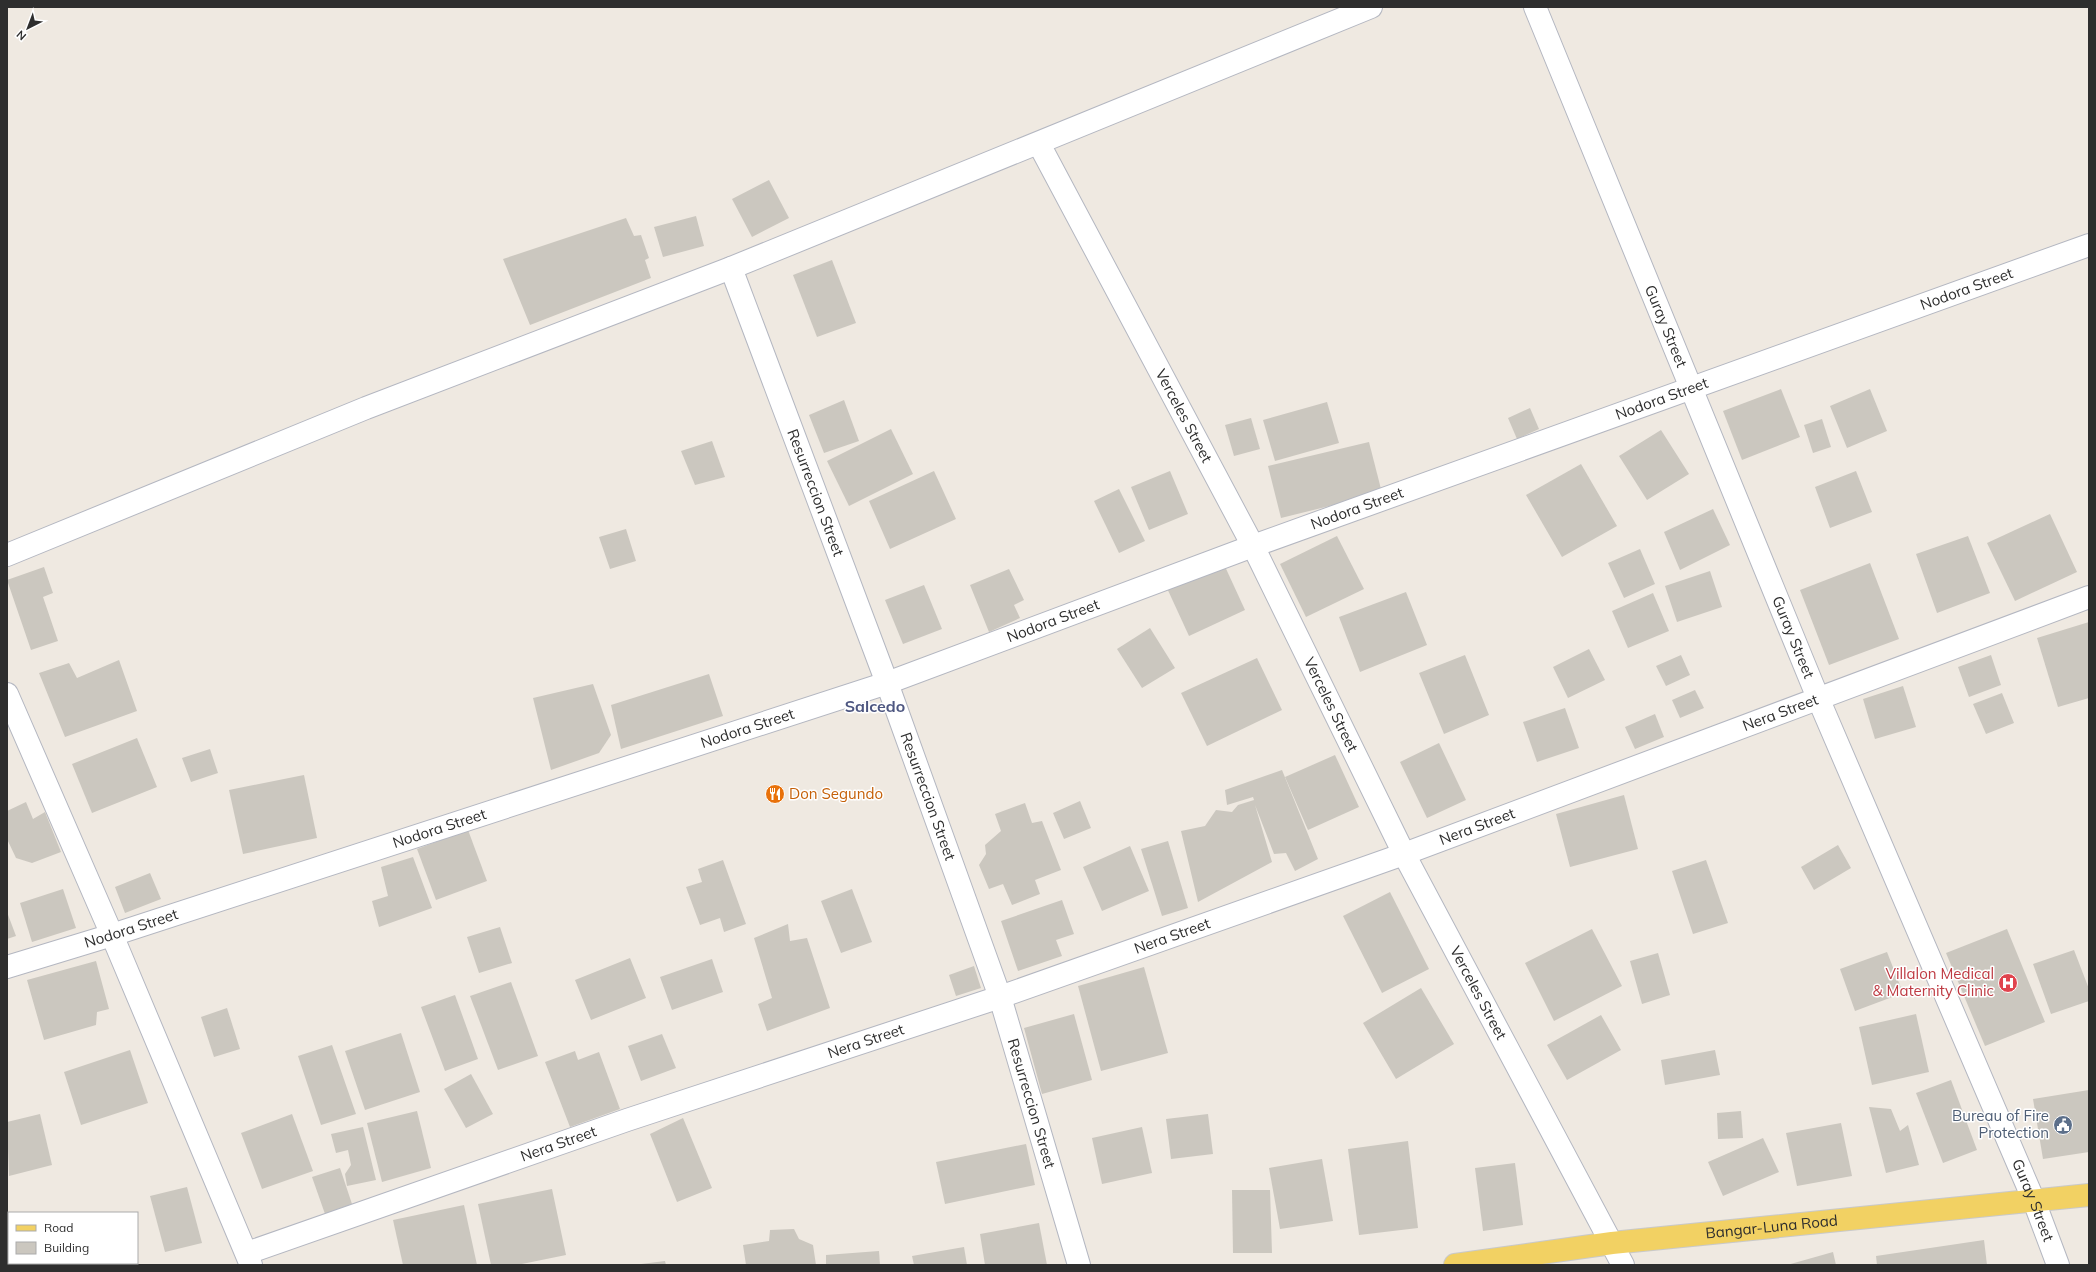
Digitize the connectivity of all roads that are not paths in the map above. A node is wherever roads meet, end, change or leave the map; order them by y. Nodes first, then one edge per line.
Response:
1 (1371, 7) edge
2 (1535, 7) edge
3 (1039, 144) junction
4 (2089, 245) edge
5 (731, 268) junction
6 (1692, 389) junction
7 (1253, 546) junction
8 (7, 555) edge
9 (2089, 597) edge
10 (886, 683) junction
11 (7, 694) edge
12 (1818, 698) junction
13 (1404, 854) junction
14 (112, 935) junction
15 (7, 967) edge
16 (1000, 997) junction
17 (2089, 1195) edge
18 (2034, 1201) junction
19 (1612, 1242) junction
20 (249, 1259) edge
21 (1079, 1265) edge
22 (1455, 1265) edge
23 (1623, 1265) edge
24 (2058, 1265) edge

1 - 3 street
2 - 6 street, Guray Street
3 - 5 street
3 - 7 street, Verceles Street
4 - 6 street, Nodora Street
5 - 8 street
5 - 10 street, Resurreccion Street
6 - 7 street, Nodora Street
6 - 12 street, Guray Street
7 - 10 street, Nodora Street
7 - 13 street, Verceles Street
9 - 12 street, Nera Street
10 - 14 street, Nodora Street
10 - 16 street, Resurreccion Street
11 - 14 street
12 - 13 street, Nera Street
12 - 18 street, Guray Street
13 - 16 street, Nera Street
13 - 19 street, Verceles Street
14 - 15 street, Nodora Street
14 - 20 street
16 - 20 street, Nera Street
16 - 21 street, Resurreccion Street
17 - 18 main road, Bangar-Luna Road
18 - 19 main road, Bangar-Luna Road
18 - 24 street, Guray Street
19 - 22 main road, Bangar-Luna Road
19 - 23 street, Verceles Street

